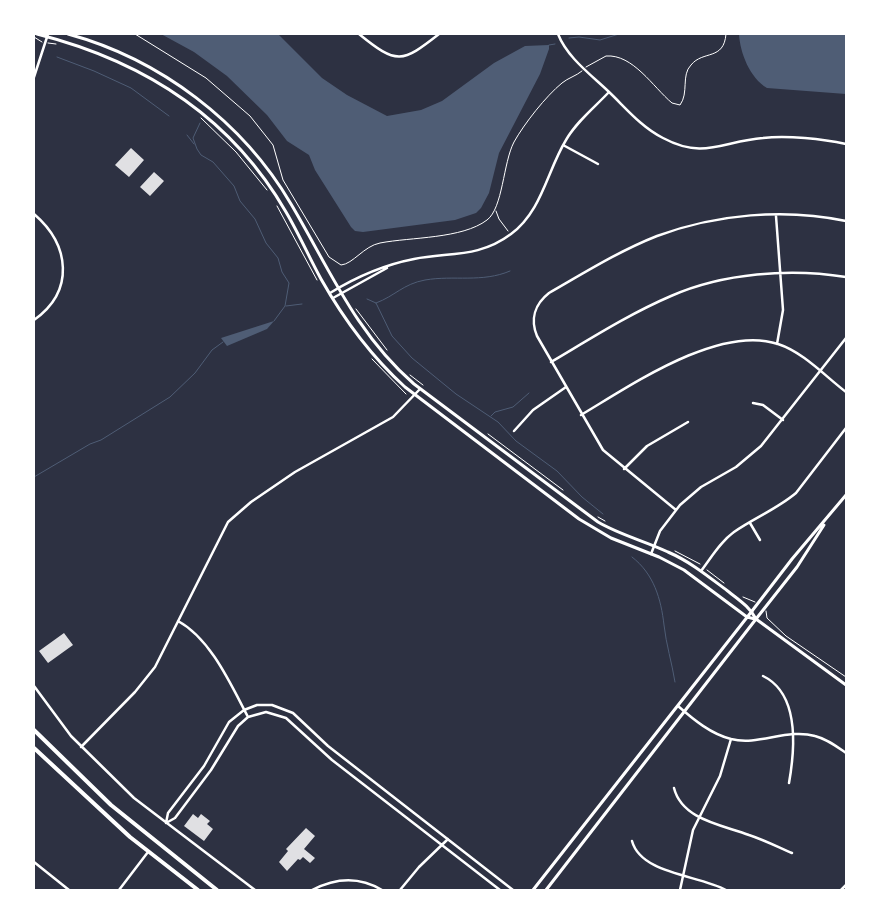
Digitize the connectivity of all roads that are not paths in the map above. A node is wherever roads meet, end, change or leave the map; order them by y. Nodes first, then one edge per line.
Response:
1 (37, 34) edge
2 (68, 34) edge
3 (359, 34) edge
4 (439, 34) edge
5 (558, 34) edge
6 (48, 35) edge
7 (34, 77) edge
8 (610, 92) junction
9 (846, 144) edge
10 (563, 145) junction
11 (598, 164) dead end
12 (34, 214) edge
13 (776, 215) junction
14 (846, 222) edge
15 (390, 266) junction
16 (780, 274) junction
17 (846, 277) edge
18 (337, 289) junction
19 (330, 293) junction
20 (340, 294) junction
21 (333, 298) junction
22 (34, 320) edge
23 (846, 338) edge
24 (777, 344) junction
25 (551, 362) junction
26 (820, 372) junction
27 (566, 387) junction
28 (420, 389) junction
29 (846, 392) edge
30 (415, 395) junction
31 (753, 403) dead end
32 (581, 414) junction
33 (783, 420) junction
34 (688, 422) dead end
35 (846, 428) edge
36 (514, 431) dead end
37 (623, 469) junction
38 (846, 494) edge
39 (676, 510) junction
40 (825, 522) junction
41 (750, 523) junction
42 (760, 540) dead end
43 (654, 546) junction
44 (651, 554) junction
45 (701, 571) junction
46 (752, 612) junction
47 (747, 617) junction
48 (756, 619) junction
49 (178, 621) junction
50 (763, 676) dead end
51 (846, 685) edge
52 (34, 686) edge
53 (678, 706) junction
54 (244, 710) junction
55 (684, 711) junction
56 (248, 717) junction
57 (34, 730) edge
58 (792, 734) junction
59 (732, 739) junction
60 (81, 747) junction
61 (34, 748) edge
62 (846, 752) edge
63 (338, 754) junction
64 (332, 760) junction
65 (789, 783) dead end
66 (674, 788) dead end
67 (700, 816) junction
68 (166, 823) junction
69 (443, 836) junction
70 (448, 839) junction
71 (632, 841) dead end
72 (441, 844) junction
73 (148, 852) junction
74 (792, 853) dead end
75 (34, 862) edge
76 (684, 875) junction
77 (846, 886) edge
78 (69, 890) edge
79 (119, 890) edge
80 (198, 890) edge
81 (217, 890) edge
82 (255, 890) edge
83 (312, 890) edge
84 (382, 890) edge
85 (400, 890) edge
86 (500, 890) edge
87 (513, 890) edge
88 (533, 890) edge
89 (546, 890) edge
90 (680, 890) edge
91 (726, 890) edge
92 (841, 890) edge

1 - 6 main road
2 - 18 main road
3 - 4 street
5 - 8 street
6 - 7 street
6 - 19 main road
8 - 9 street
8 - 10 street
10 - 11 street
10 - 15 street
12 - 22 street
13 - 14 street
13 - 16 street
13 - 25 street
15 - 18 street
15 - 20 street
16 - 17 street
16 - 24 street
16 - 25 street
18 - 19 street
18 - 20 main road
19 - 21 main road
20 - 21 street
20 - 28 main road
21 - 30 main road
23 - 26 street
24 - 26 street
24 - 32 street
25 - 27 street
26 - 29 street
26 - 33 street
27 - 32 street
27 - 36 street
28 - 30 street
28 - 43 main road
30 - 44 main road
30 - 49 street
31 - 33 street
32 - 37 street
33 - 39 street
34 - 37 street
35 - 41 street
37 - 39 street
38 - 40 main road
39 - 43 street
40 - 46 main road
40 - 48 main road
41 - 42 street
41 - 45 street
43 - 44 street
43 - 45 main road
44 - 47 main road
45 - 46 main road
46 - 47 main road
46 - 48 main road
47 - 48 main road
47 - 53 main road
48 - 51 main road
48 - 55 main road
49 - 54 street
49 - 60 street
50 - 58 street
52 - 60 street
53 - 55 street
53 - 88 main road
54 - 56 street
54 - 63 street
54 - 68 street
55 - 59 street
55 - 89 main road
56 - 64 street
56 - 68 street
57 - 81 highway
58 - 59 street
58 - 62 street
58 - 65 street
59 - 67 street
60 - 68 street
61 - 73 highway
63 - 64 street
63 - 69 street
64 - 72 street
66 - 67 street
67 - 74 street
67 - 76 street
68 - 82 street
69 - 70 street
69 - 72 street
70 - 72 street
70 - 87 street
71 - 76 street
72 - 85 street
72 - 86 street
73 - 79 street
73 - 80 highway
75 - 78 street
76 - 90 street
76 - 91 street
77 - 92 street
83 - 84 street

